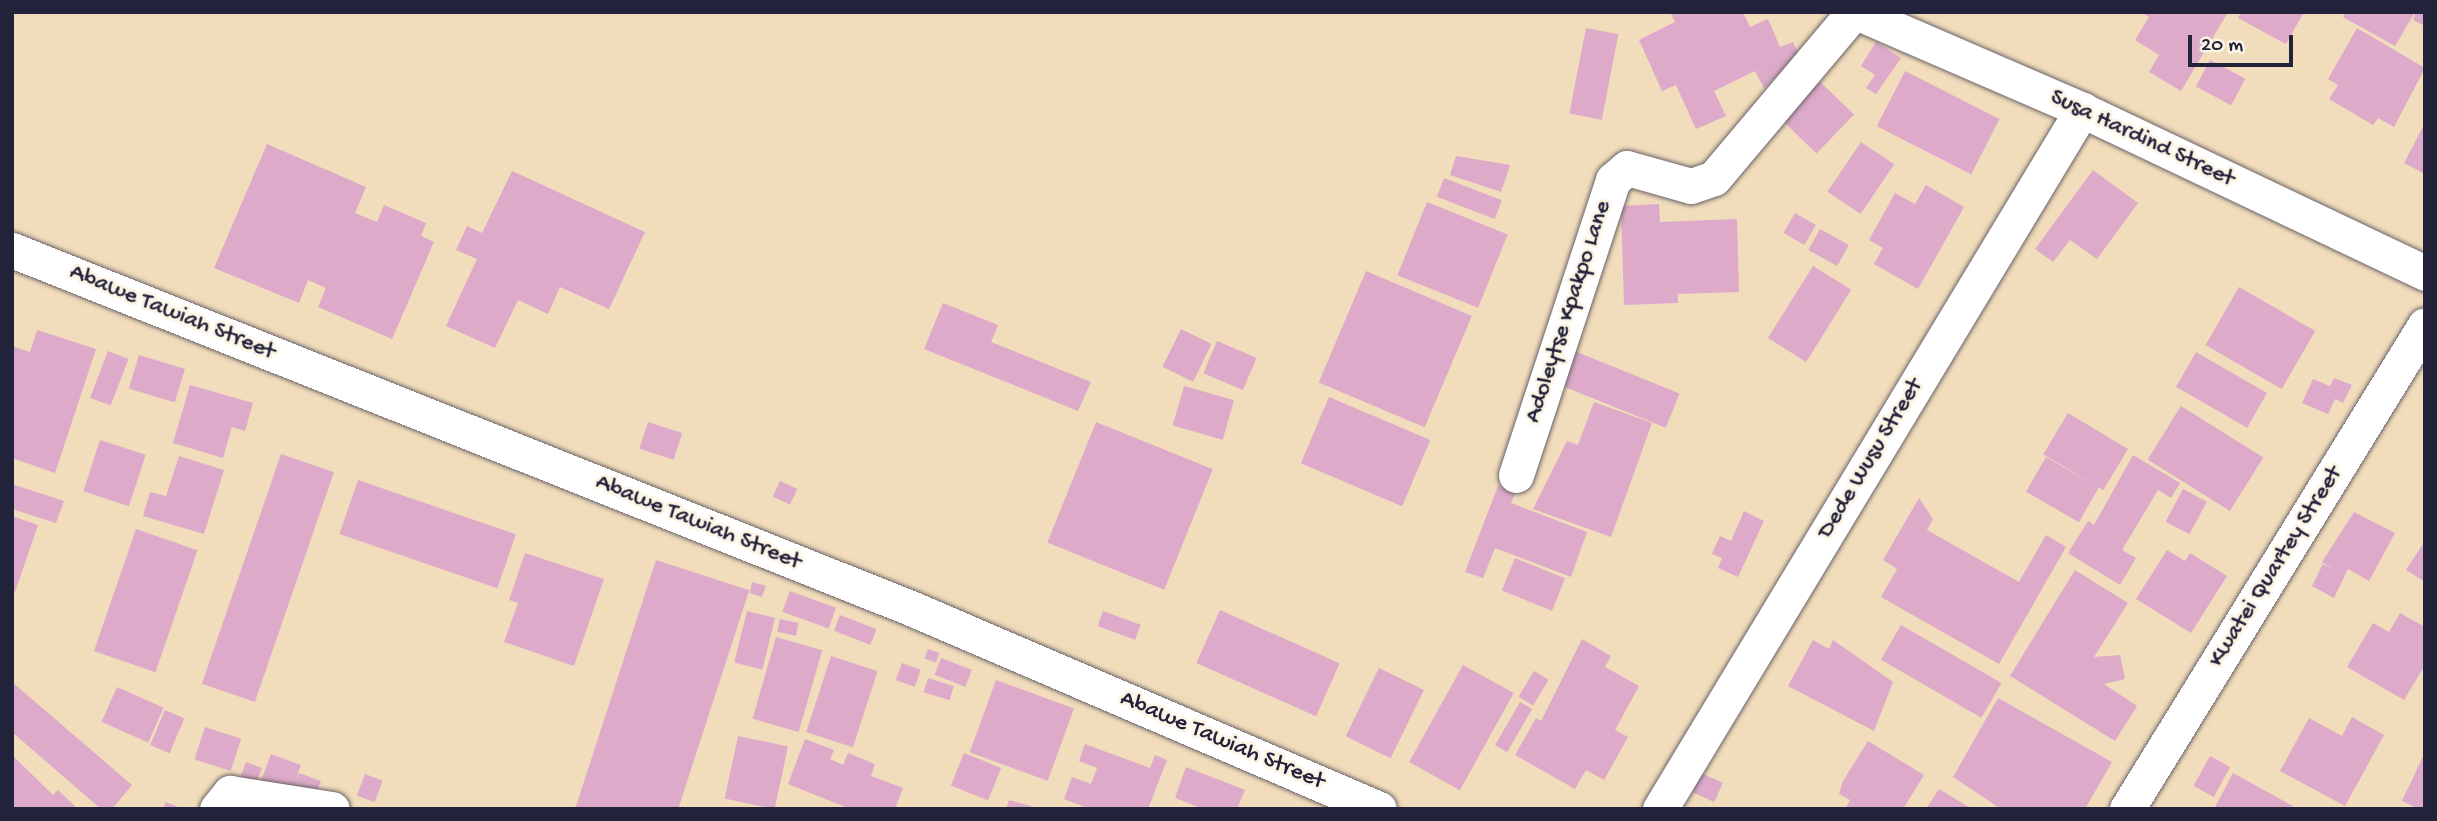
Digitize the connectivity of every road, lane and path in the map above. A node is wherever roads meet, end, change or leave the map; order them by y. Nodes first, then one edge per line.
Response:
1 (1855, 12) edge
2 (2082, 110) junction
3 (12, 250) edge
4 (2425, 273) edge
5 (2425, 325) edge
6 (1516, 475) dead end
7 (224, 801) edge
8 (332, 809) edge
9 (1380, 809) edge
10 (1660, 809) edge
11 (2127, 809) edge

1 - 2 street, Susa Hardind Street
1 - 6 street, Adoleytse Kpakpo Lane
2 - 4 street, Susa Hardind Street
2 - 10 street, Dede Wusu Street
3 - 9 street, Abawe Tawiah Street
5 - 11 street, Kwatei Quartey Street
7 - 8 street

